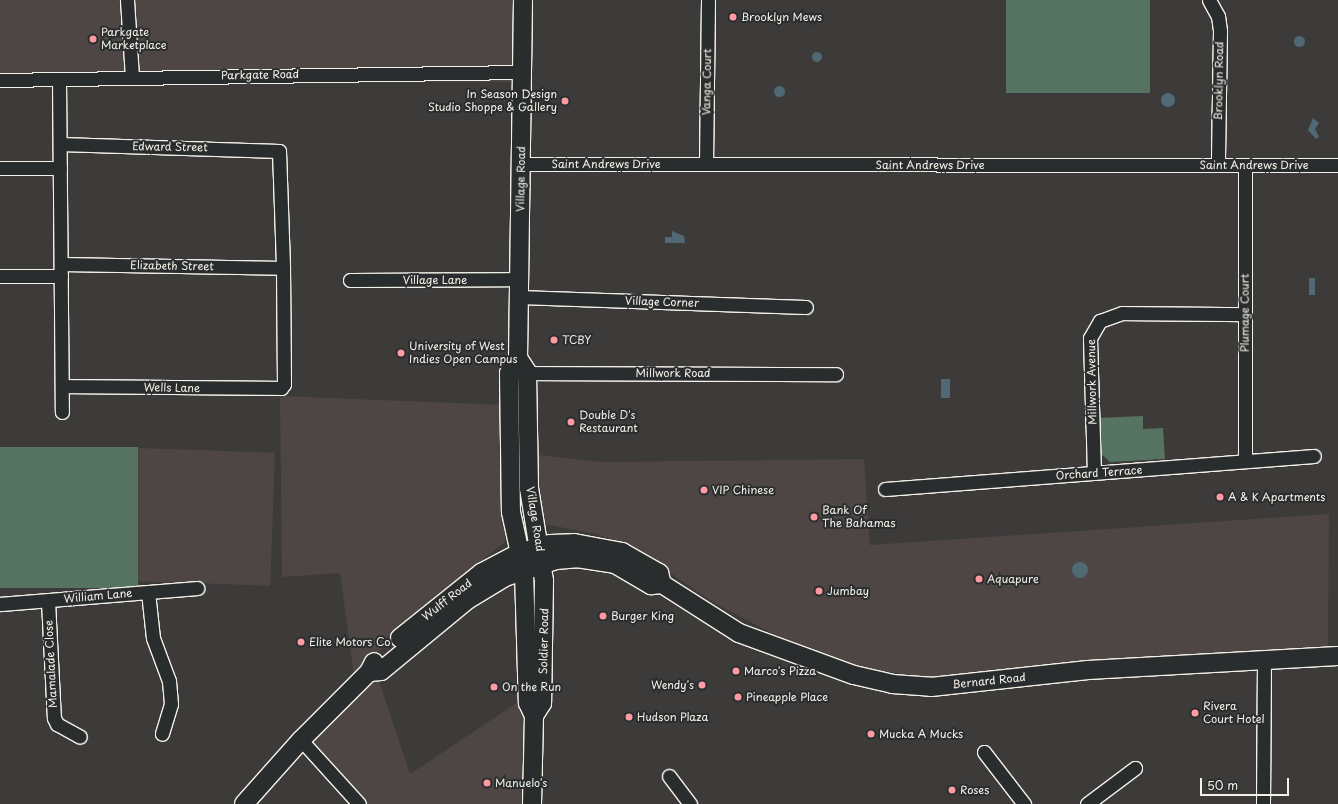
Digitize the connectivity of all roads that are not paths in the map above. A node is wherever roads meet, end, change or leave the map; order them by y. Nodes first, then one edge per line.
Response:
1 (127, 0) edge
2 (523, 0) edge
3 (708, 0) edge
4 (1209, 0) edge
5 (521, 72) junction
6 (132, 77) junction
7 (59, 79) junction
8 (0, 80) edge
9 (60, 144) junction
10 (521, 164) junction
11 (706, 164) junction
12 (1218, 165) junction
13 (1245, 165) junction
14 (1338, 165) edge
15 (0, 168) edge
16 (60, 168) junction
17 (283, 268) junction
18 (61, 270) junction
19 (0, 276) edge
20 (350, 280) dead end
21 (520, 280) junction
22 (518, 298) junction
23 (806, 307) dead end
24 (1246, 314) junction
25 (522, 365) junction
26 (836, 374) dead end
27 (63, 386) junction
28 (62, 412) dead end
29 (1314, 456) dead end
30 (1245, 461) junction
31 (1094, 473) junction
32 (885, 489) dead end
33 (541, 555) junction
34 (521, 561) junction
35 (197, 588) dead end
36 (148, 592) junction
37 (48, 601) junction
38 (0, 604) edge
39 (1338, 656) edge
40 (1264, 658) junction
41 (534, 716) junction
42 (162, 734) dead end
43 (80, 737) dead end
44 (301, 740) junction
45 (984, 752) dead end
46 (1135, 768) dead end
47 (669, 776) dead end
48 (244, 804) edge
49 (359, 804) edge
50 (532, 804) edge
51 (690, 804) edge
52 (1024, 804) edge
53 (1087, 804) edge
54 (1263, 804) edge

1 - 6 street
2 - 5 main road, Village Road
3 - 11 street, Vanga Court
4 - 12 street, Brooklyn Road
5 - 6 street, Parkgate Road
5 - 10 main road, Village Road
6 - 7 street, Parkgate Road
7 - 8 street, Parkgate Road
7 - 9 street
9 - 16 street
9 - 17 street, Edward Street
10 - 11 street, Saint Andrews Drive
10 - 21 main road, Village Road
11 - 12 street, Saint Andrews Drive
12 - 13 street, Saint Andrews Drive
13 - 14 street, Saint Andrews Drive
13 - 24 street, Plumage Court
15 - 16 street
16 - 18 street
17 - 18 street, Elizabeth Street
17 - 27 street, Wells Lane
18 - 19 street, Elizabeth Street
18 - 27 street
20 - 21 street, Village Lane
21 - 22 main road, Village Road
22 - 23 street, Village Corner
22 - 25 main road, Village Road
24 - 30 street, Plumage Court
24 - 31 street, Millwork Avenue
25 - 26 street, Millwork Road
25 - 33 main road, Village Road
25 - 34 main road, Village Road
27 - 28 street
29 - 30 street, Orchard Terrace
30 - 31 street, Orchard Terrace
31 - 32 street, Orchard Terrace
33 - 34 main road, Wulff Road
33 - 40 main road, Bernard Road
33 - 41 main road, Soldier Road
34 - 41 main road, Soldier Road
34 - 44 main road, Wulff Road
35 - 36 street, William Lane
36 - 37 street, William Lane
36 - 42 street
37 - 38 street, William Lane
37 - 43 street, Mamalade Close
39 - 40 main road, Bernard Road
40 - 54 street
41 - 50 main road, Soldier Road
44 - 48 main road, Wulff Road
44 - 49 street
45 - 52 street
46 - 53 street
47 - 51 street

